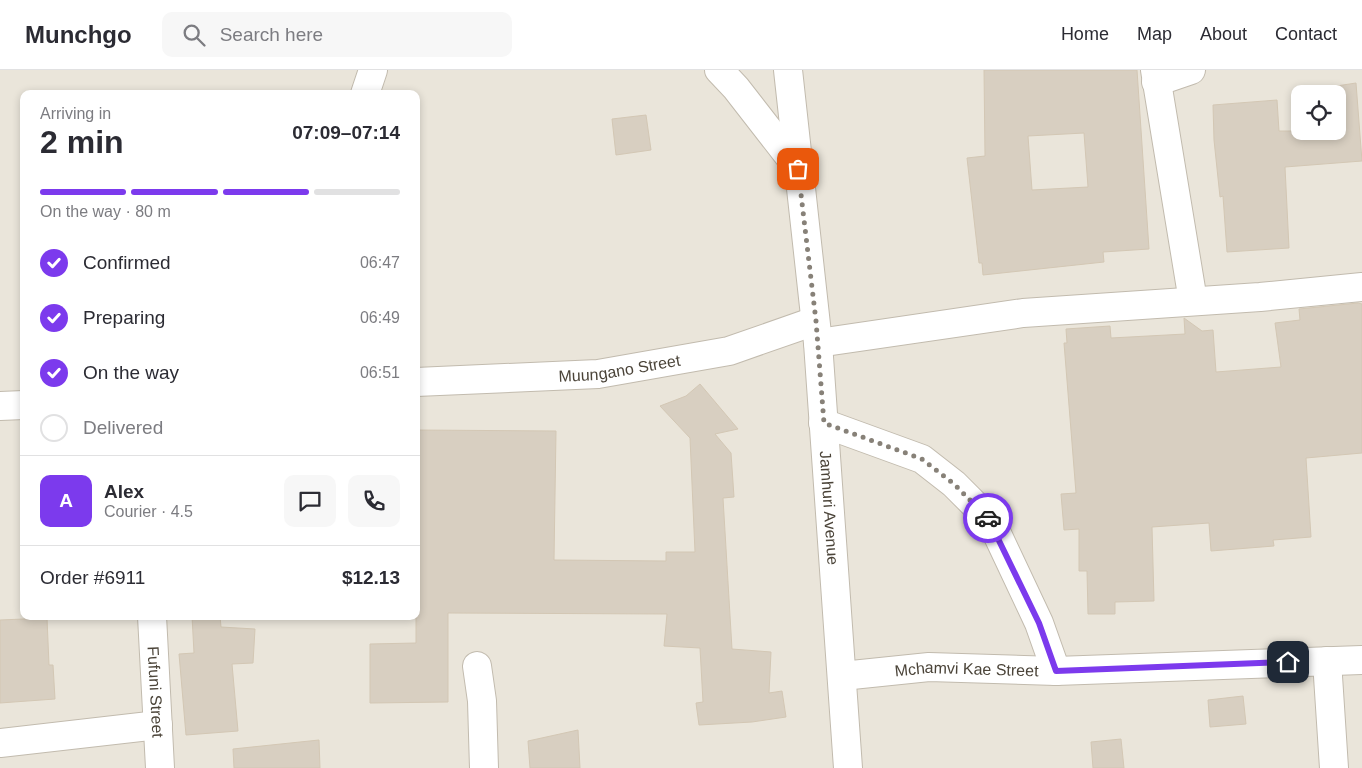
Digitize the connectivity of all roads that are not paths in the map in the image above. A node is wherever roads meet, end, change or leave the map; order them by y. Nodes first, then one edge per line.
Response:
1 (373, 70) edge
2 (719, 70) edge
3 (788, 70) edge
4 (1191, 70) edge
5 (1156, 76) edge
6 (366, 90) edge
7 (798, 169) junction
8 (1362, 287) edge
9 (1194, 301) junction
10 (817, 332) junction
11 (420, 382) edge
12 (20, 405) edge
13 (0, 406) edge
14 (824, 423) junction
15 (152, 620) edge
16 (1362, 660) edge
17 (1327, 661) junction
18 (477, 666) dead end
19 (1056, 671) junction
20 (842, 676) junction
21 (158, 725) junction
22 (0, 743) edge
23 (160, 768) edge
24 (484, 768) edge
25 (848, 768) edge
26 (1334, 768) edge

1 - 6 street
2 - 7 street
3 - 7 street, Jamhuri Avenue
4 - 5 street
5 - 9 street
7 - 10 street, Jamhuri Avenue
8 - 9 street, Muungano Street
9 - 10 street, Muungano Street
10 - 11 street, Muungano Street
10 - 14 street, Jamhuri Avenue
12 - 13 street
14 - 19 street
14 - 20 street, Jamhuri Avenue
15 - 21 street, Fufuni Street
16 - 17 street, Mchamvi Kae Street
17 - 19 street, Mchamvi Kae Street
17 - 26 street
18 - 24 street
19 - 20 street, Mchamvi Kae Street
20 - 25 street, Jamhuri Avenue
21 - 22 street
21 - 23 street, Fufuni Street

